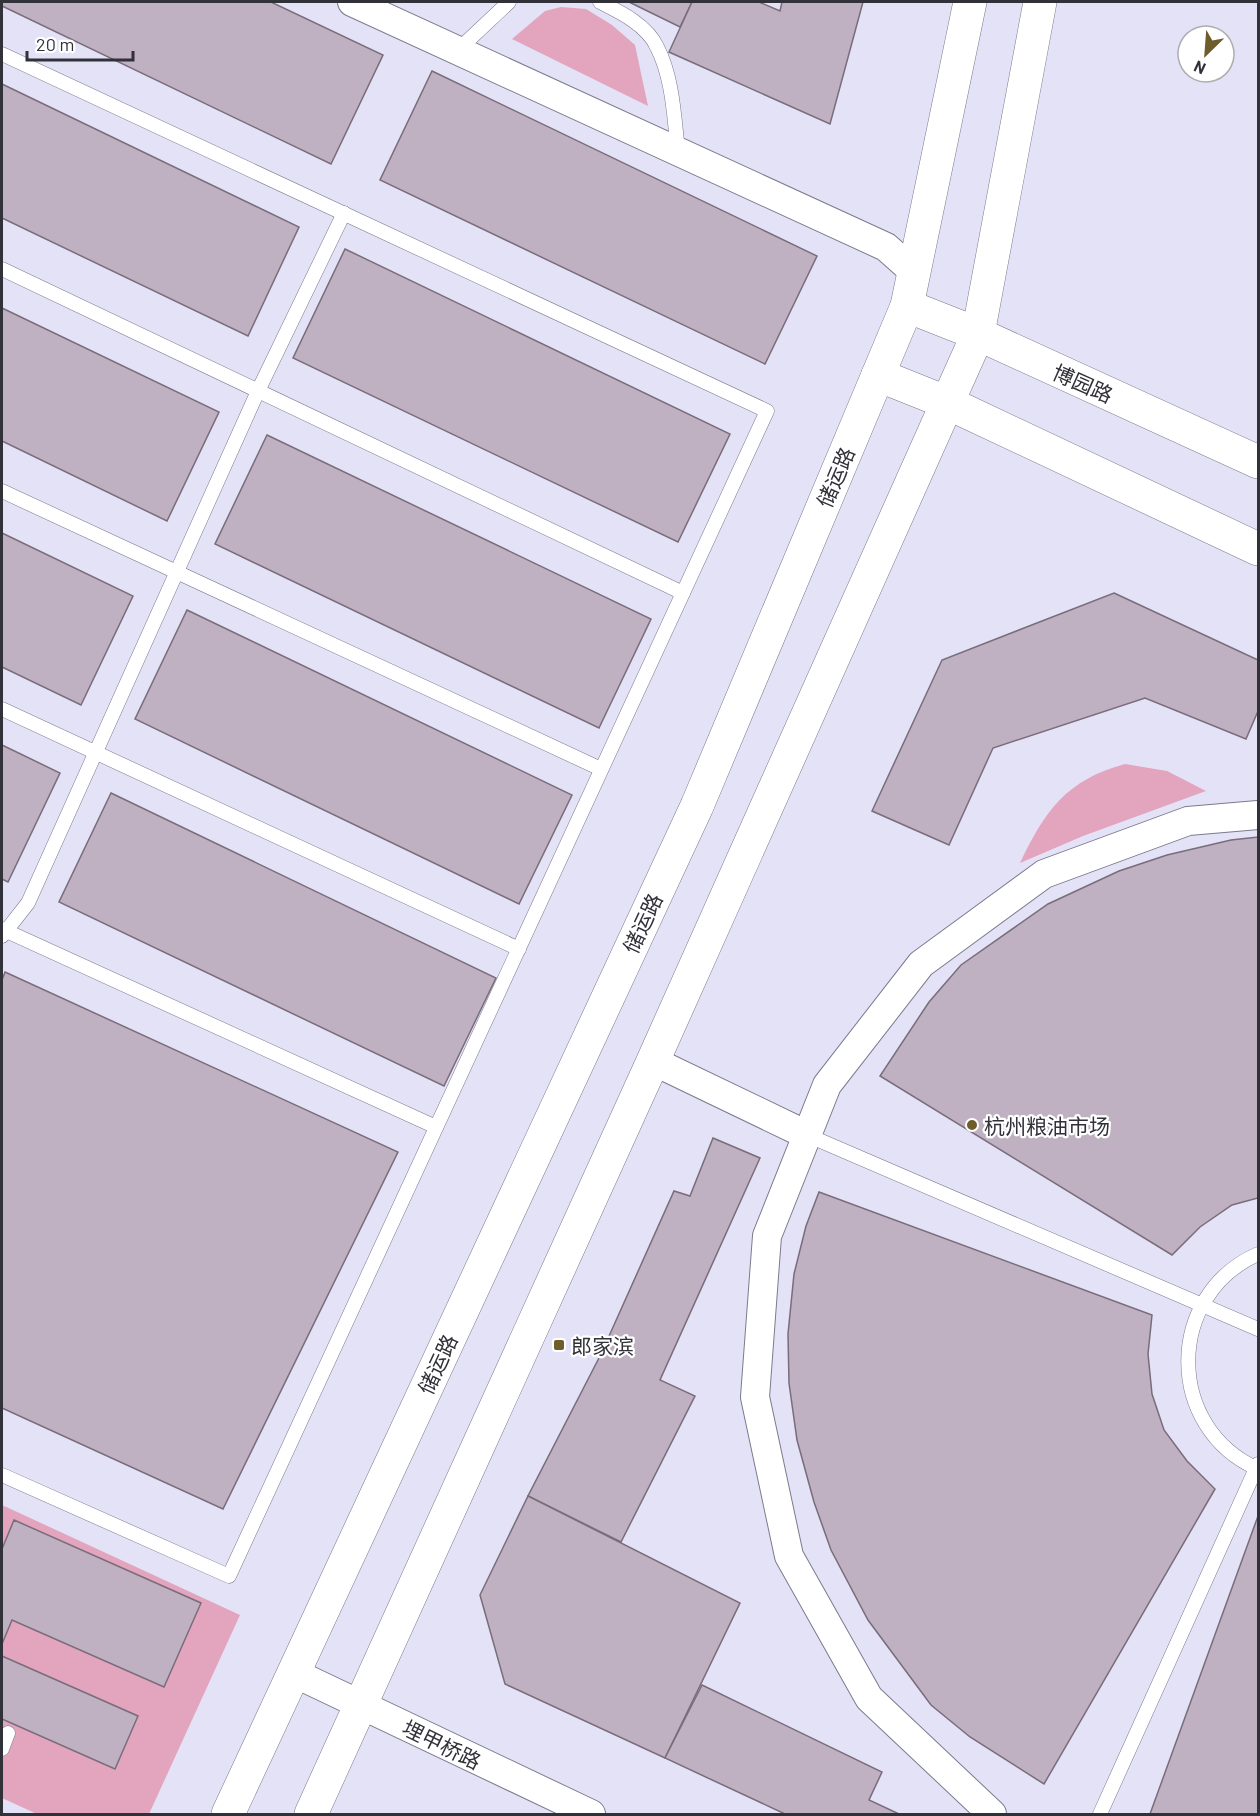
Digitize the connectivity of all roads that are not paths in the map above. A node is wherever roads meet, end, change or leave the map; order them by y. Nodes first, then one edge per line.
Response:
1 (352, 2) edge
2 (509, 2) edge
3 (600, 2) edge
4 (970, 2) edge
5 (1040, 2) edge
6 (458, 50) junction
7 (2, 54) edge
8 (678, 151) junction
9 (344, 213) junction
10 (2, 268) edge
11 (913, 271) junction
12 (907, 306) junction
13 (978, 334) junction
14 (878, 375) junction
15 (258, 391) junction
16 (948, 403) junction
17 (1258, 462) edge
18 (2, 491) edge
19 (1258, 549) edge
20 (176, 573) junction
21 (683, 592) junction
22 (2, 709) edge
23 (96, 752) junction
24 (601, 769) junction
25 (1258, 815) edge
26 (2, 932) edge
27 (519, 949) junction
28 (653, 1061) junction
29 (436, 1127) junction
30 (807, 1135) junction
31 (1258, 1254) edge
32 (1203, 1305) junction
33 (1258, 1329) edge
34 (1258, 1467) edge
35 (2, 1475) edge
36 (294, 1673) junction
37 (361, 1704) junction
38 (8, 1733) dead end
39 (2, 1749) edge
40 (228, 1815) edge
41 (311, 1815) edge
42 (591, 1815) edge
43 (992, 1815) edge
44 (1100, 1815) edge

1 - 6 street
2 - 6 lane
3 - 8 lane
4 - 11 main road, 储运路
5 - 13 main road
6 - 8 street
7 - 9 lane
8 - 11 street
9 - 15 lane
9 - 21 lane
10 - 15 lane
11 - 12 main road, 储运路
12 - 13 main road, 博园路
12 - 14 main road, 储运路
13 - 16 main road
13 - 17 main road, 博园路
14 - 16 main road
14 - 36 main road, 储运路
15 - 20 lane
15 - 21 lane
16 - 19 main road
16 - 28 main road
18 - 20 lane
20 - 23 lane
20 - 24 lane
21 - 24 lane
22 - 23 lane
23 - 26 lane
23 - 27 lane
24 - 27 lane
25 - 30 street
26 - 29 lane
27 - 29 lane
28 - 30 street
28 - 37 main road
29 - 35 lane
30 - 32 lane
30 - 43 street
31 - 32 lane
32 - 33 lane
32 - 34 lane
34 - 44 lane
36 - 37 street, 埋甲桥路
36 - 40 main road, 储运路
37 - 41 main road
37 - 42 street, 埋甲桥路
38 - 39 lane

